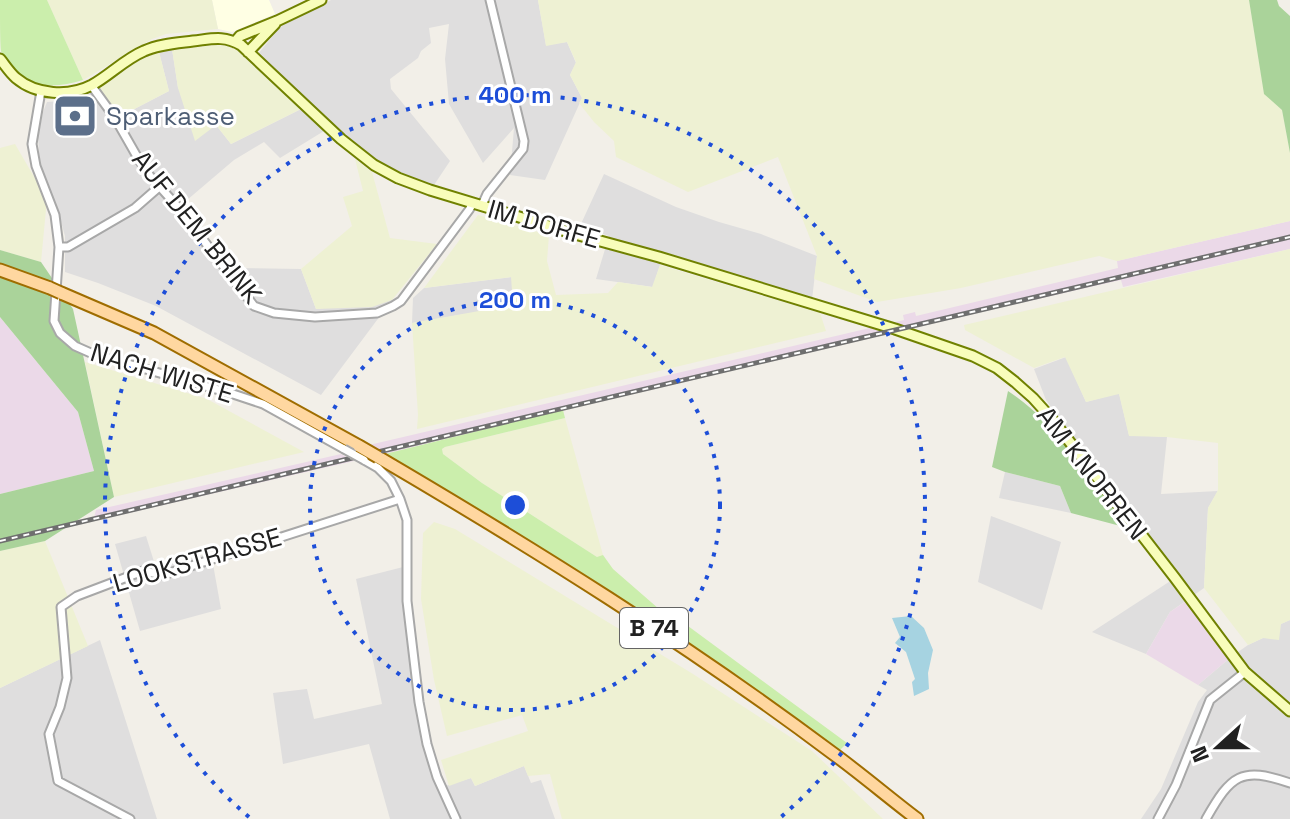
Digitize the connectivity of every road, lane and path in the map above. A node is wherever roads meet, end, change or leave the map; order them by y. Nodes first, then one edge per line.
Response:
1 (321, 0) edge
2 (490, 0) edge
3 (277, 21) junction
4 (235, 42) junction
5 (248, 52) junction
6 (0, 59) edge
7 (91, 85) junction
8 (41, 91) junction
9 (159, 187) junction
10 (477, 204) junction
11 (59, 247) junction
12 (0, 270) edge
13 (895, 329) joint
14 (400, 499) junction
15 (1245, 672) junction
16 (1290, 711) edge
17 (1290, 783) edge
18 (130, 819) edge
19 (456, 819) edge
20 (917, 819) edge
21 (1158, 819) edge
22 (1206, 819) edge

1 - 3 street
2 - 10 street, AUF DEM BRINK
3 - 4 street
3 - 5 street
4 - 5 street, IM DORFE
4 - 7 street
5 - 10 street, IM DORFE
6 - 8 street
7 - 8 street
7 - 9 street, AUF DEM BRINK
8 - 11 street, NACH WISTE
9 - 10 street, AUF DEM BRINK
9 - 11 street
10 - 13 street, IM DORFE
11 - 14 street, NACH WISTE, bridge
12 - 20 main road, B 74, bridge
13 - 15 street, AM KNORREN
14 - 18 street, LOOKSTRASSE
14 - 19 street
15 - 16 street, AM KNORREN
15 - 21 street
17 - 22 street

